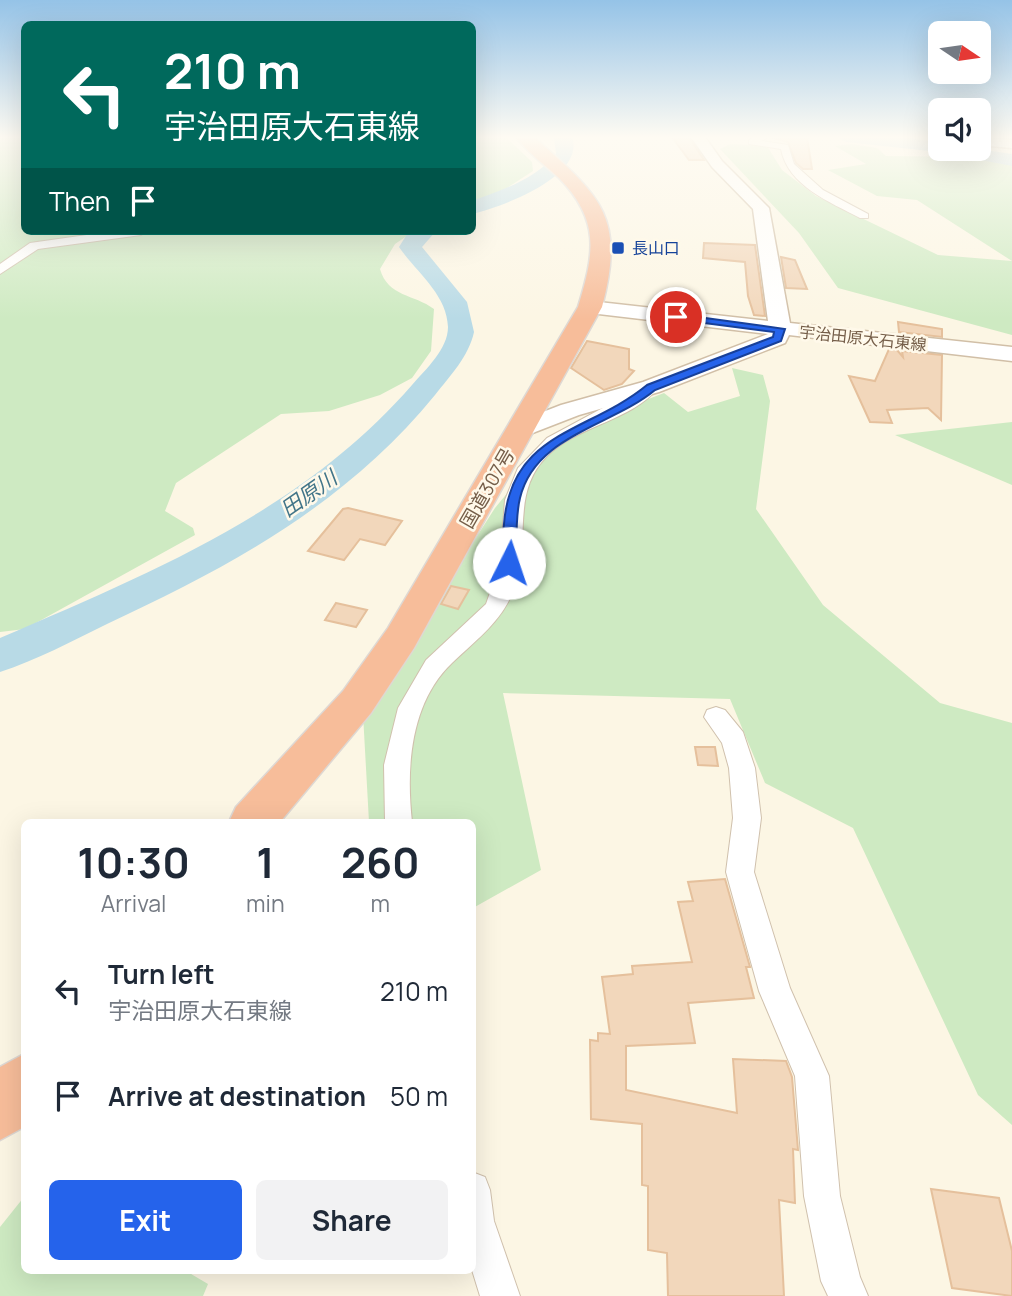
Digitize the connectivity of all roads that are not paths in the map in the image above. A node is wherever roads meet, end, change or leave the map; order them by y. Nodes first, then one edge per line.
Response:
1 (585, 197) edge
2 (750, 197) edge
3 (830, 197) edge
4 (864, 216) dead end
5 (112, 235) edge
6 (0, 270) edge
7 (590, 307) junction
8 (780, 329) junction
9 (1012, 354) edge
10 (651, 387) junction
11 (521, 429) junction
12 (716, 716) dead end
13 (255, 819) edge
14 (398, 819) edge
15 (21, 1086) edge
16 (0, 1111) edge
17 (476, 1224) edge
18 (500, 1296) edge
19 (848, 1296) edge

1 - 7 highway, 国道307号
2 - 8 street
3 - 4 street
5 - 6 street
7 - 8 street, 宇治田原大石東線
7 - 11 highway, 国道307号
8 - 9 street, 宇治田原大石東線
8 - 10 street
10 - 11 street
10 - 14 street
11 - 13 highway, 国道307号
12 - 19 street
15 - 16 highway
17 - 18 street

